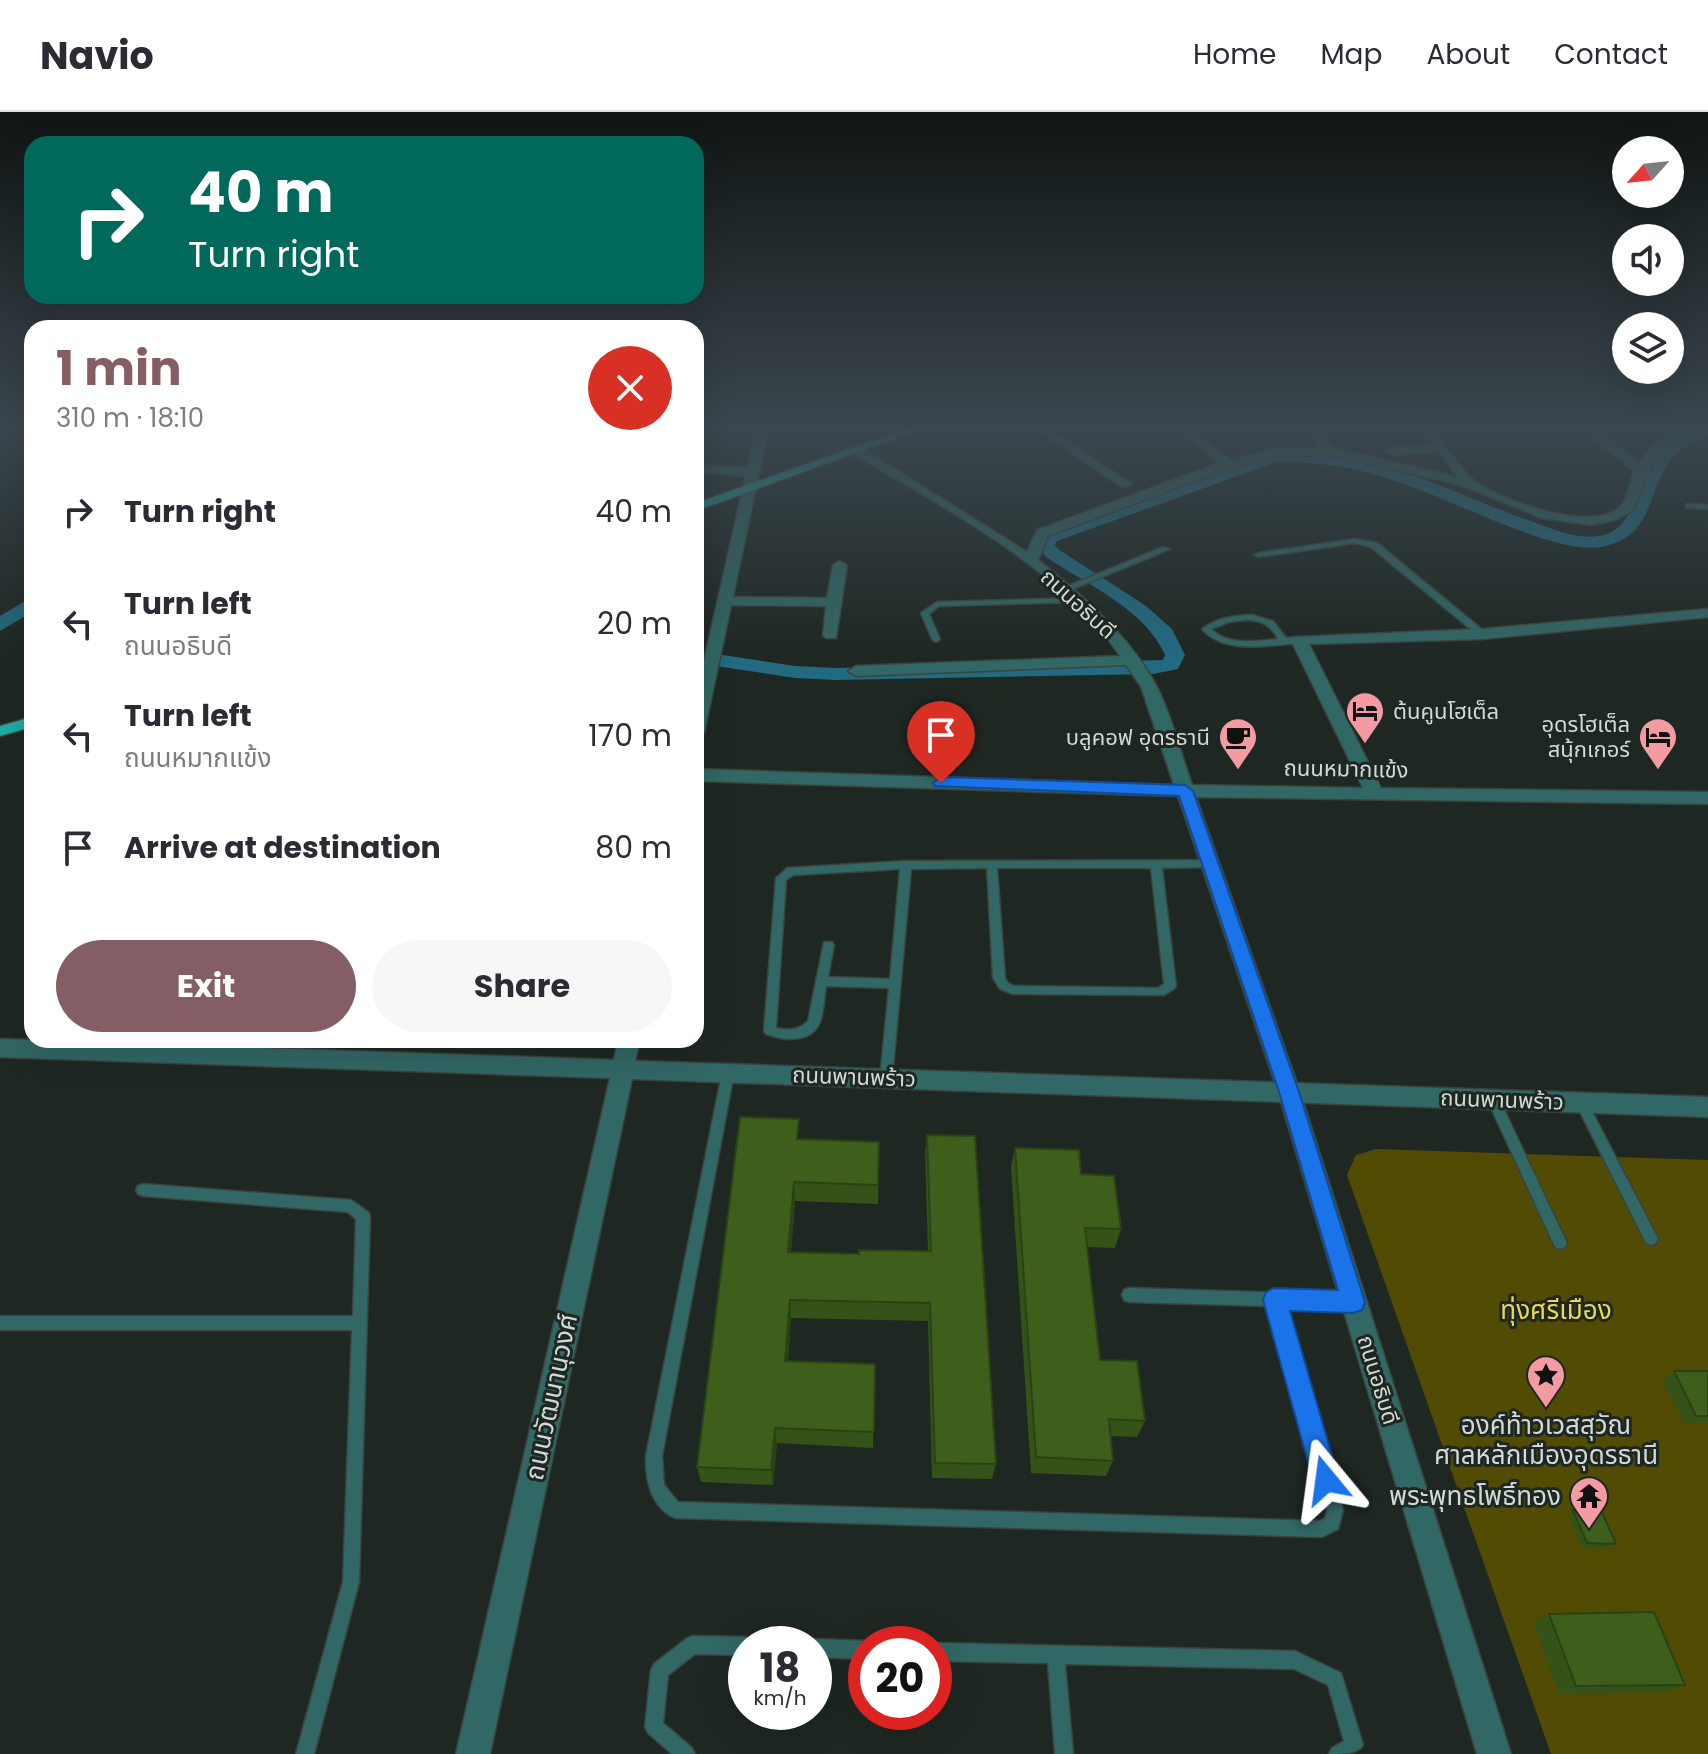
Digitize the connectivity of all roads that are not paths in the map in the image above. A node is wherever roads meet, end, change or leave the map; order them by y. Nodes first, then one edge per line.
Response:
1 (745, 503) edge
2 (938, 503) edge
3 (1124, 503) edge
4 (1514, 503) edge
5 (1628, 503) edge
6 (1689, 506) dead end
7 (1708, 507) edge
8 (1166, 549) dead end
9 (1258, 555) dead end
10 (1030, 561) junction
11 (840, 565) dead end
12 (1065, 589) junction
13 (1079, 600) junction
14 (725, 601) junction
15 (834, 602) junction
16 (1708, 613) edge
17 (1482, 634) junction
18 (831, 635) dead end
19 (936, 639) dead end
20 (1291, 640) junction
21 (1133, 660) junction
22 (856, 671) dead end
23 (704, 698) edge
24 (24, 724) edge
25 (0, 731) edge
26 (704, 775) edge
27 (1185, 791) junction
28 (1375, 794) junction
29 (1708, 798) edge
30 (1156, 864) junction
31 (1210, 864) junction
32 (906, 865) junction
33 (992, 866) junction
34 (828, 945) dead end
35 (822, 981) junction
36 (895, 984) junction
37 (0, 1048) edge
38 (627, 1048) edge
39 (622, 1069) junction
40 (728, 1073) junction
41 (886, 1079) junction
42 (1289, 1092) junction
43 (1493, 1099) junction
44 (1581, 1102) junction
45 (1708, 1107) edge
46 (143, 1190) dead end
47 (1651, 1239) dead end
48 (1560, 1243) dead end
49 (1129, 1295) dead end
50 (1274, 1300) junction
51 (1353, 1302) junction
52 (0, 1323) edge
53 (360, 1323) junction
54 (728, 1646) edge
55 (952, 1652) edge
56 (1056, 1655) junction
57 (305, 1754) edge
58 (473, 1754) edge
59 (686, 1754) edge
60 (1064, 1754) edge
61 (1338, 1754) edge
62 (1494, 1754) edge

1 - 14 street
2 - 10 street, ถนนอธิบดี
3 - 10 street
4 - 5 street
6 - 7 lane
8 - 12 lane
9 - 17 lane
10 - 12 street, ถนนอธิบดี
11 - 15 street
12 - 13 street, ถนนอธิบดี
13 - 19 lane
13 - 21 street, ถนนอธิบดี
14 - 15 street
14 - 23 street
15 - 18 street
16 - 17 street
17 - 20 street
20 - 20 lane
20 - 28 street
21 - 22 street
21 - 27 street, ถนนอธิบดี
24 - 25 main road
26 - 27 street, ถนนหมากแข้ง
27 - 28 street, ถนนหมากแข้ง
27 - 31 street, ถนนอธิบดี
28 - 29 street, ถนนหมากแข้ง
30 - 31 lane
30 - 33 lane
30 - 33 lane
31 - 42 street, ถนนอธิบดี
32 - 33 lane
32 - 35 lane
32 - 36 lane
34 - 35 lane
35 - 36 lane
36 - 41 lane
37 - 39 street, ถนนพานพร้าว
38 - 39 street, ถนนวัฒนานุวงศ์
39 - 40 street, ถนนพานพร้าว
39 - 58 street, ถนนวัฒนานุวงศ์
40 - 41 street, ถนนพานพร้าว
40 - 50 lane
41 - 42 street, ถนนพานพร้าว
42 - 43 street, ถนนพานพร้าว
42 - 51 street, ถนนอธิบดี
43 - 44 street, ถนนพานพร้าว
43 - 48 lane
44 - 45 street, ถนนพานพร้าว
44 - 47 lane
46 - 53 lane
49 - 50 lane
50 - 51 lane
51 - 62 street, ถนนอธิบดี
52 - 53 lane
53 - 57 lane
54 - 59 lane
55 - 56 lane
56 - 60 lane
56 - 61 lane

